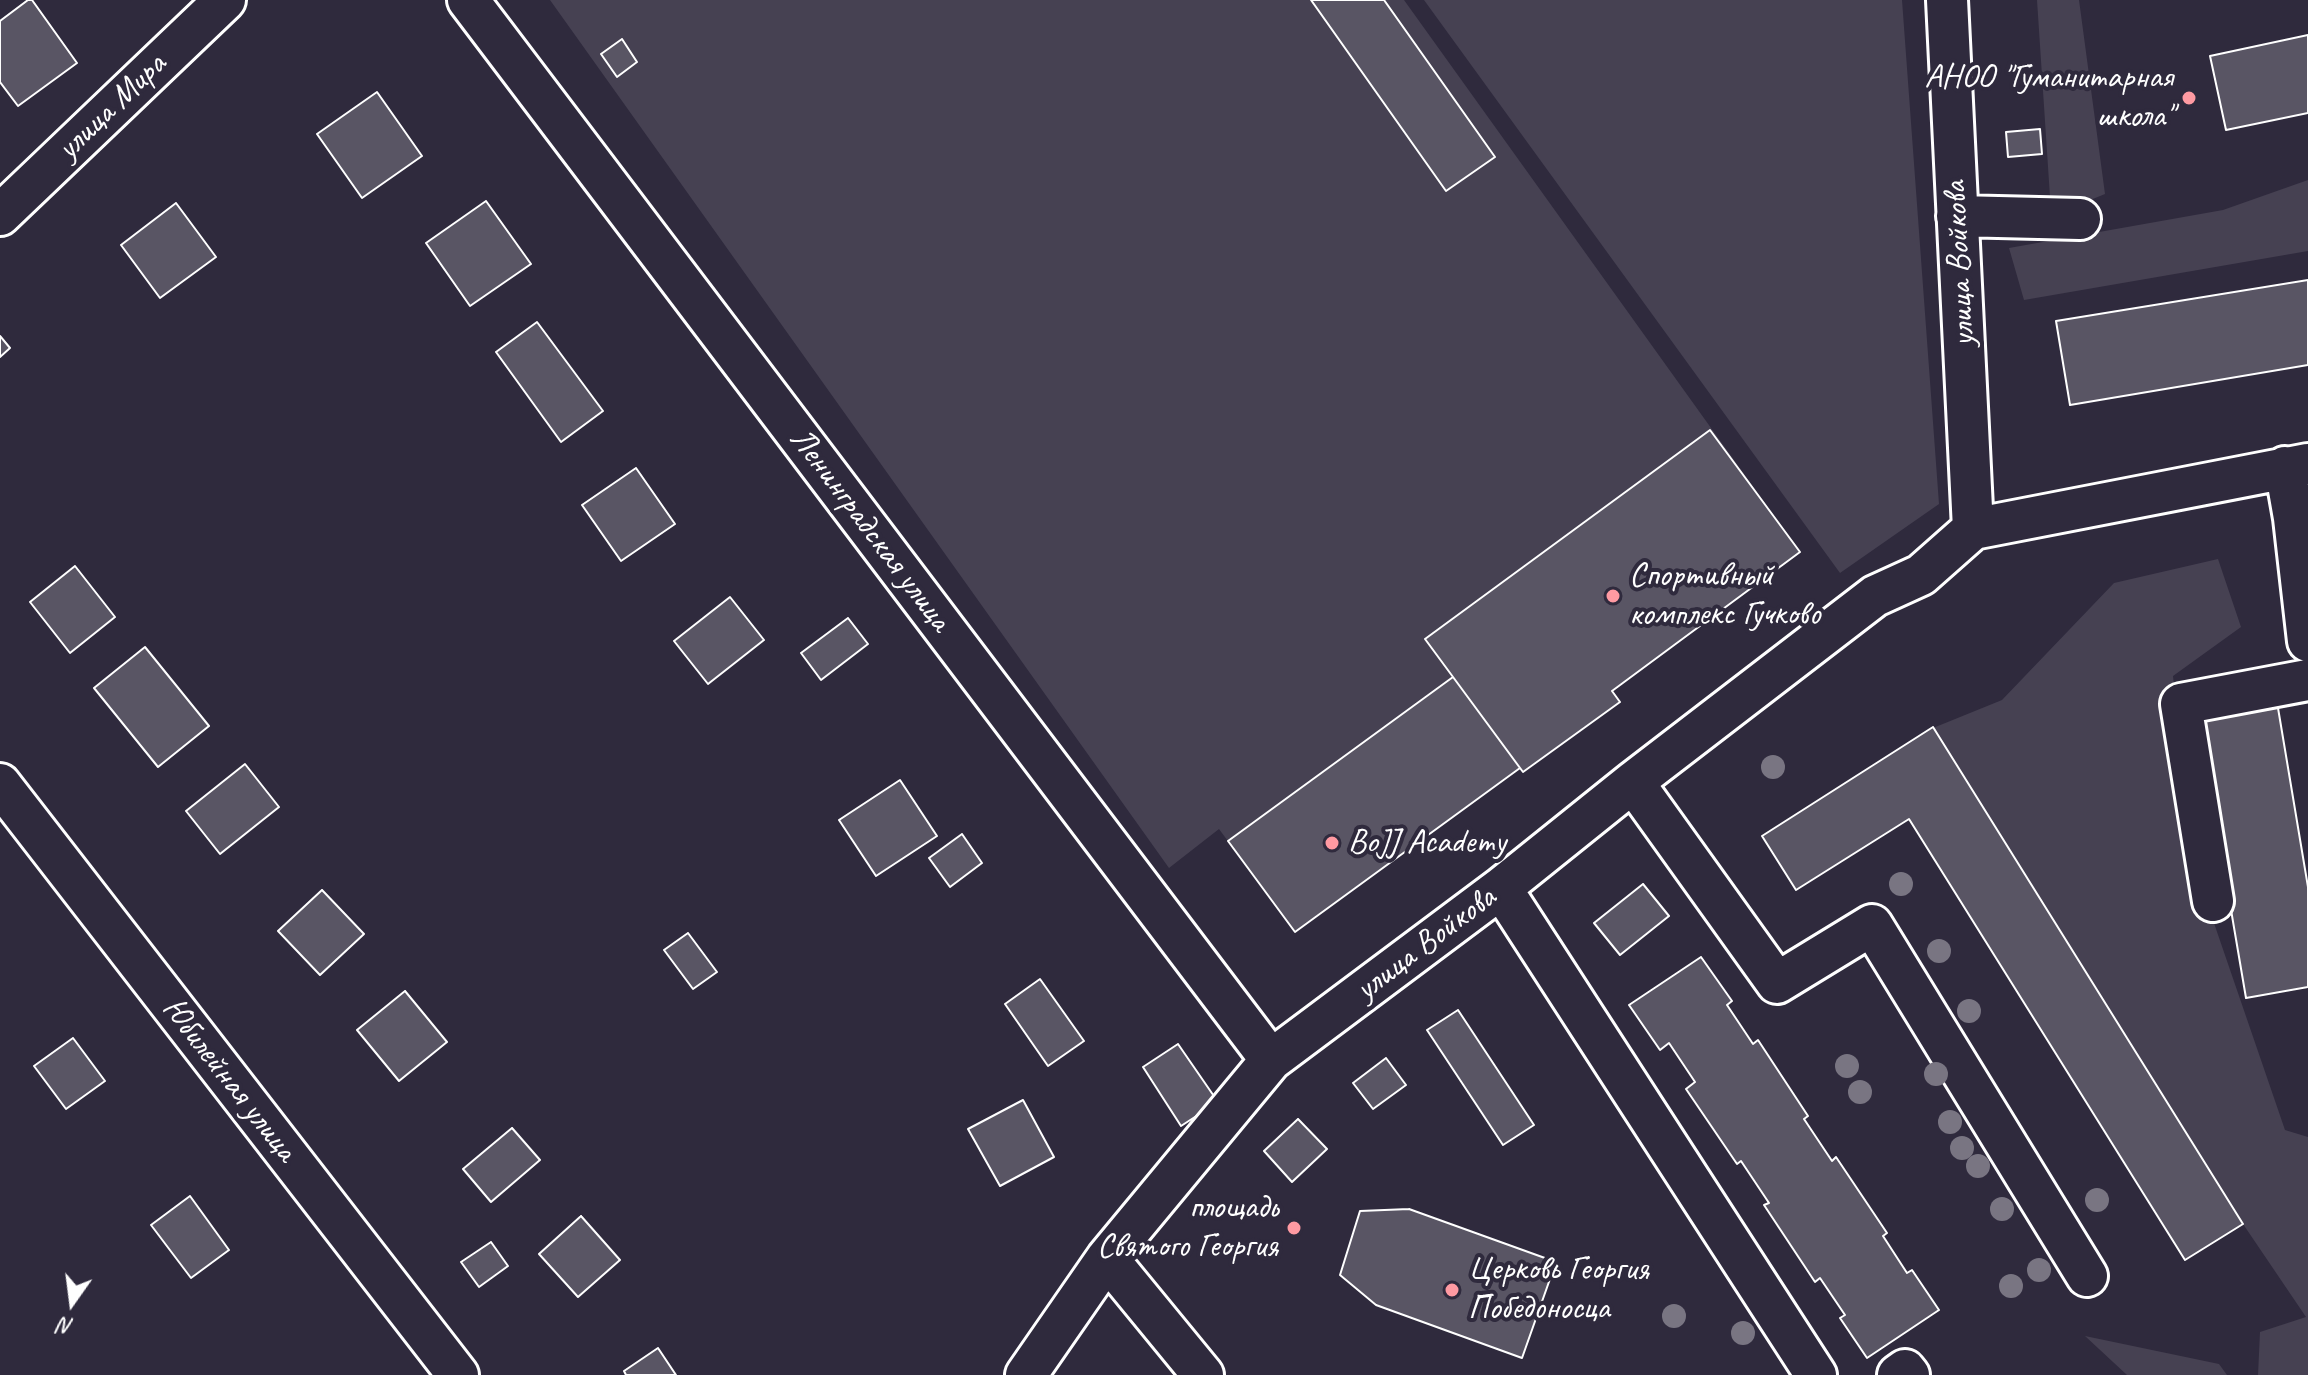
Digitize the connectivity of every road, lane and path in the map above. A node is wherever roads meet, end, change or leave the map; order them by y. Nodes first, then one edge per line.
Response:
1 (225, 0) edge
2 (468, 0) edge
3 (1947, 0) edge
4 (0, 215) edge
5 (1957, 216) junction
6 (2080, 219) dead end
7 (2297, 465) edge
8 (1973, 529) junction
9 (2308, 641) edge
10 (2308, 680) edge
11 (1633, 782) junction
12 (0, 784) edge
13 (1501, 888) junction
14 (2213, 901) dead end
15 (1271, 1060) junction
16 (1107, 1258) junction
17 (2087, 1276) dead end
18 (458, 1375) edge
19 (1026, 1375) edge
20 (1203, 1375) edge
21 (1816, 1375) edge
22 (1898, 1375) edge
23 (1909, 1375) edge

1 - 4 street, улица Мира
2 - 15 street, Ленинградская улица
3 - 5 street, улица Войкова
5 - 6 street
5 - 8 street, улица Войкова
7 - 8 street
7 - 9 street
8 - 11 street, улица Войкова
10 - 14 street
11 - 13 street, улица Войкова
11 - 17 street
12 - 18 street, Юбилейная улица
13 - 15 street, улица Войкова
13 - 21 street
15 - 16 street, улица Войкова
16 - 19 street, улица Войкова
16 - 20 street
22 - 23 street

